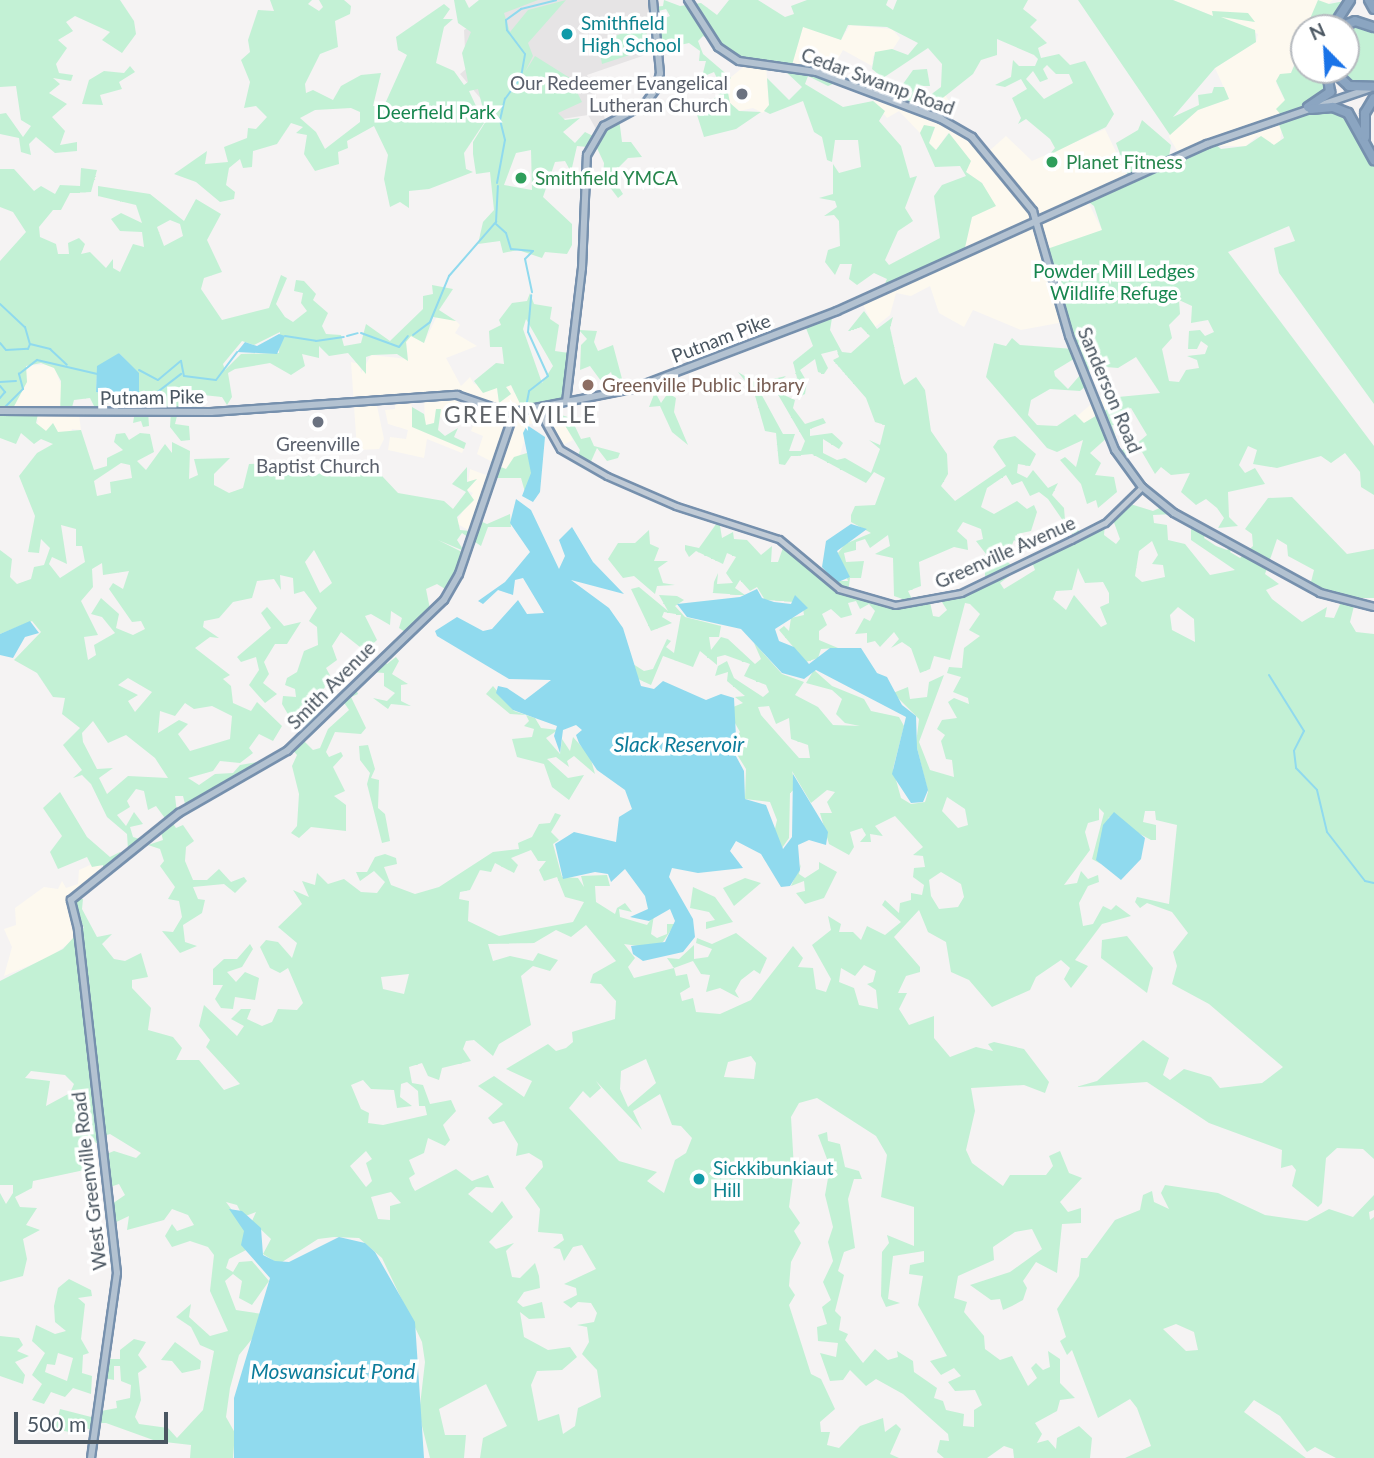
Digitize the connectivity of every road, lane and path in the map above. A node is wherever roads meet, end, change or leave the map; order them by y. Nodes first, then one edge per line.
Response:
1 (653, 0) edge
2 (688, 0) edge
3 (1370, 0) edge
4 (1374, 9) edge
5 (1329, 84) edge
6 (1347, 84) edge
7 (1374, 89) edge
8 (1374, 98) edge
9 (1310, 108) junction
10 (1374, 158) edge
11 (1017, 191) junction
12 (1033, 211) junction
13 (1045, 216) junction
14 (1035, 221) junction
15 (1023, 226) junction
16 (1038, 232) junction
17 (566, 388) junction
18 (579, 400) junction
19 (566, 402) junction
20 (534, 408) junction
21 (1, 412) edge
22 (518, 412) junction
23 (1142, 487) junction
24 (1374, 607) edge
25 (89, 885) junction
26 (71, 900) joint
27 (75, 914) junction
28 (91, 1458) edge

1 - 17 main road
2 - 11 main road, Cedar Swamp Road
3 - 4 highway
5 - 9 highway
6 - 7 highway
7 - 9 main road, Putnam Pike
8 - 10 highway
9 - 10 highway
9 - 13 main road, Putnam Pike
11 - 12 main road, Cedar Swamp Road
11 - 14 main road, Cedar Swamp Road
12 - 13 main road
12 - 14 main road, Cedar Swamp Road
13 - 14 main road, Putnam Pike
14 - 15 main road, Putnam Pike
14 - 16 main road, Sanderson Road
15 - 16 main road
15 - 18 main road, Putnam Pike
16 - 23 main road, Sanderson Road
17 - 18 main road
17 - 19 main road
18 - 19 main road, Putnam Pike
19 - 20 main road, Putnam Pike
20 - 22 main road, Putnam Pike
20 - 23 main road, Greenville Avenue
21 - 22 main road, Putnam Pike
22 - 25 main road, Smith Avenue
23 - 24 main road
25 - 26 main road, Smith Avenue
25 - 27 main road
26 - 27 main road, West Greenville Road
27 - 28 main road, West Greenville Road

